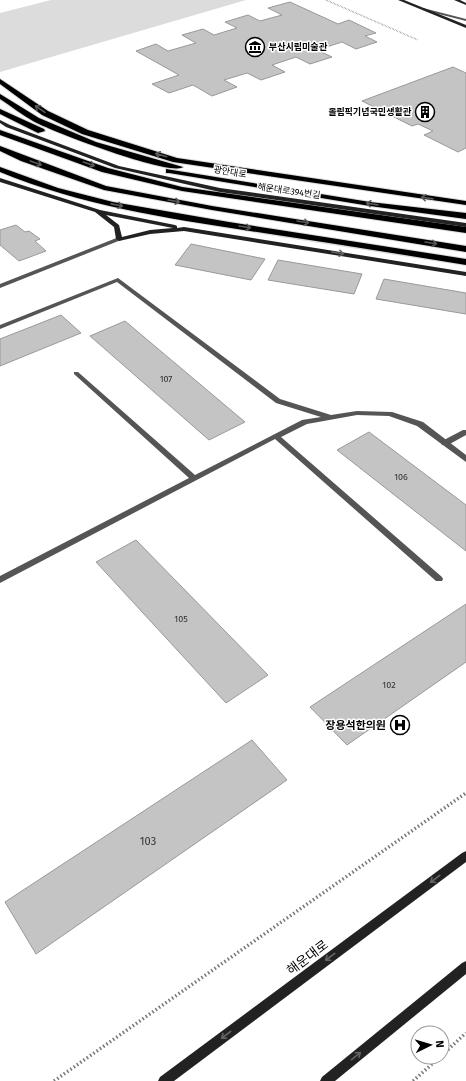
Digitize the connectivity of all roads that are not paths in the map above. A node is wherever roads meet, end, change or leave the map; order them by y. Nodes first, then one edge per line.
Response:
1 (400, 0) edge
2 (456, 0) edge
3 (466, 4) edge
4 (424, 9) junction
5 (466, 20) edge
6 (466, 27) edge
7 (0, 80) edge
8 (0, 96) edge
9 (0, 111) edge
10 (0, 121) edge
11 (0, 132) edge
12 (0, 148) edge
13 (0, 169) edge
14 (0, 180) edge
15 (466, 203) edge
16 (466, 210) edge
17 (97, 211) junction
18 (466, 216) edge
19 (466, 225) edge
20 (184, 229) junction
21 (466, 230) edge
22 (119, 239) junction
23 (466, 249) edge
24 (466, 262) edge
25 (466, 274) edge
26 (0, 286) edge
27 (0, 327) edge
28 (76, 373) dead end
29 (330, 417) junction
30 (466, 432) edge
31 (276, 436) junction
32 (445, 443) junction
33 (466, 459) edge
34 (194, 478) junction
35 (439, 579) dead end
36 (0, 580) edge
37 (466, 856) edge
38 (466, 967) edge
39 (164, 1081) edge
40 (326, 1081) edge

1 - 4 main road
2 - 3 main road
4 - 5 street
4 - 6 main road
15 -> 7 highway
8 - 16 highway
18 -> 9 highway, 광안대로
10 - 19 main road, 해운대로394번길
11 -> 21 highway
12 -> 23 highway
13 -> 24 highway
14 - 17 main road
17 - 20 main road
17 - 22 main road
20 - 22 main road
20 -> 25 main road
22 - 26 street
27 - 29 street
28 - 34 street
29 - 31 street
29 - 32 street
30 - 32 street
31 - 34 street
31 - 35 street
32 - 33 street
34 - 36 street
37 -> 39 main road, 해운대로
40 -> 38 main road

